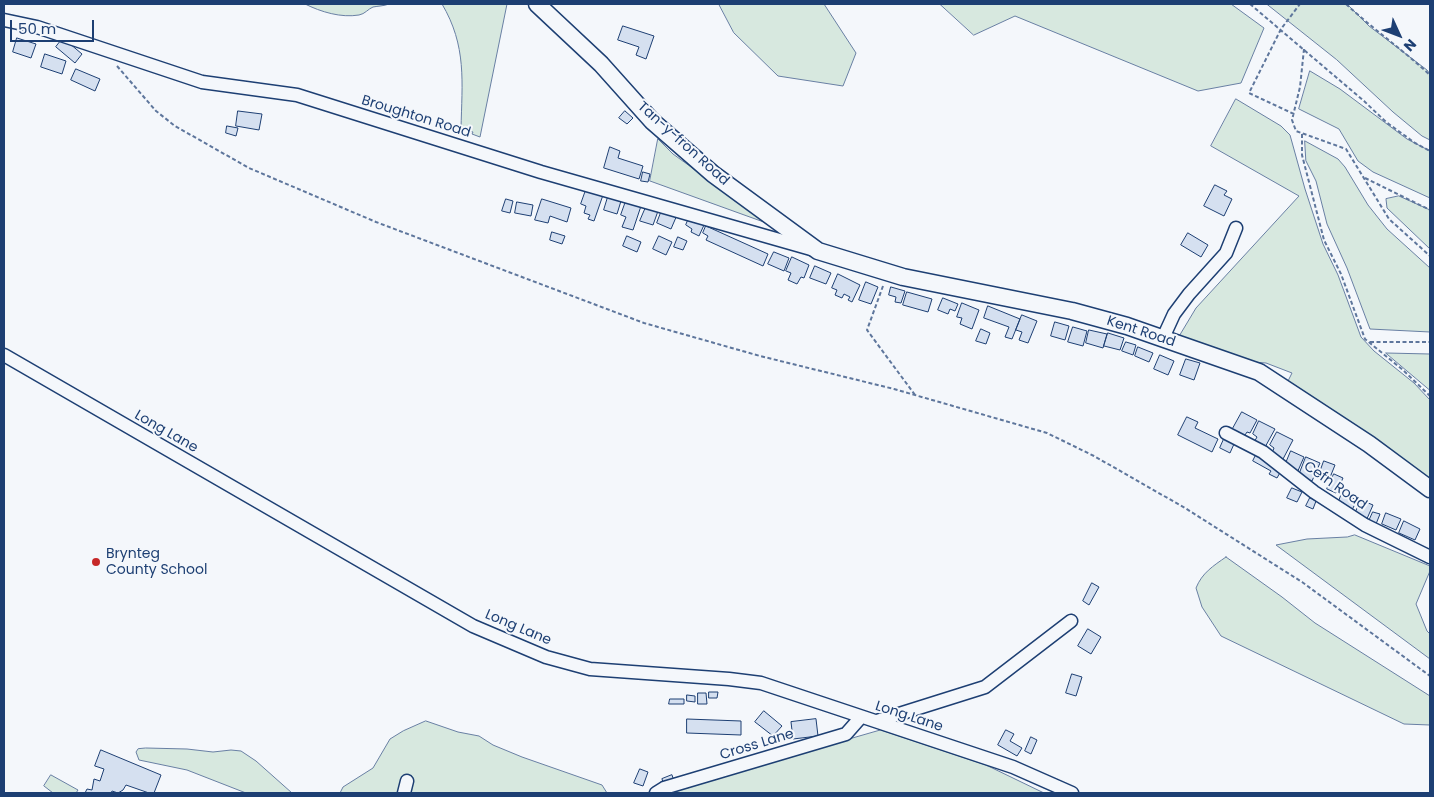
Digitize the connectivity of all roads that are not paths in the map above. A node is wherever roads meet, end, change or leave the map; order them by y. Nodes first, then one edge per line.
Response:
1 (537, 4) edge
2 (4, 20) edge
3 (1236, 228) dead end
4 (818, 251) junction
5 (1162, 338) junction
6 (4, 355) edge
7 (1226, 433) dead end
8 (1430, 488) edge
9 (1430, 557) edge
10 (1071, 621) dead end
11 (861, 717) junction
12 (877, 721) junction
13 (656, 793) edge
14 (1072, 793) edge

1 - 4 main road, Tan-y-fron Road
2 - 4 street, Broughton Road
3 - 5 street
4 - 5 main road, Kent Road
5 - 8 main road, Kent Road
6 - 11 street, Long Lane
7 - 9 street, Cefn Road
10 - 12 street
11 - 12 street, Long Lane
11 - 13 street, Cross Lane
12 - 14 street, Long Lane

